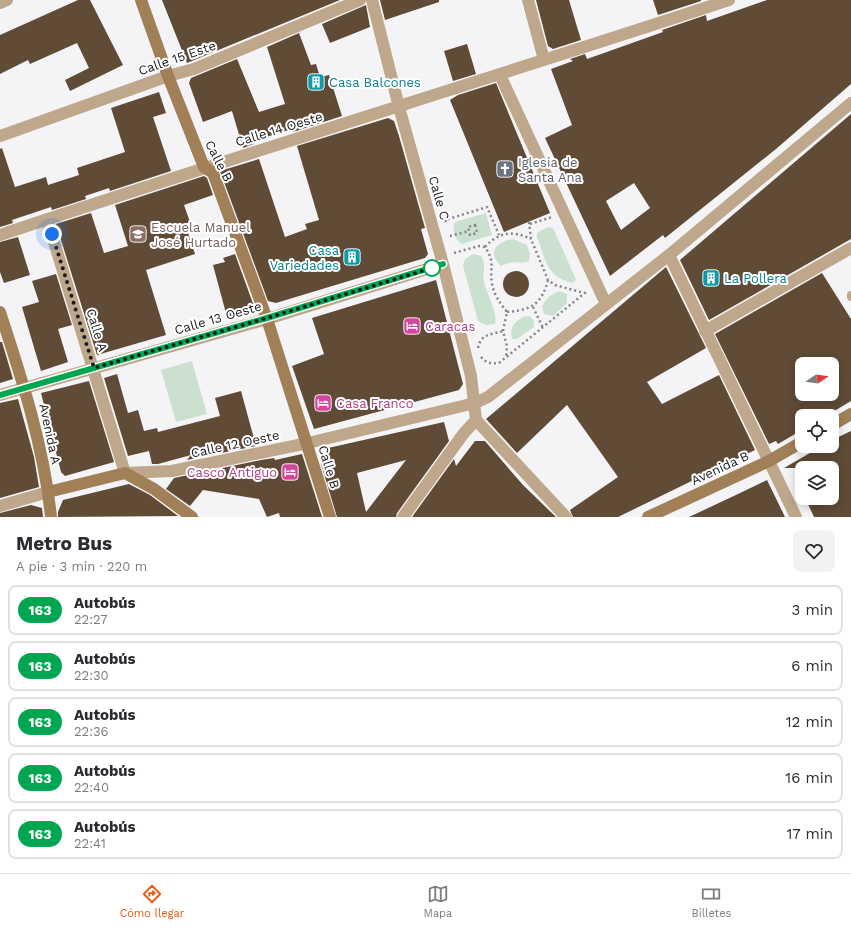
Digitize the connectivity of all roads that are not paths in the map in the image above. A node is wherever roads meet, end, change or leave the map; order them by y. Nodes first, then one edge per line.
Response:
1 (7, 0) edge
2 (141, 0) edge
3 (360, 0) edge
4 (372, 0) edge
5 (528, 0) edge
6 (728, 0) edge
7 (0, 3) edge
8 (706, 4) edge
9 (544, 60) junction
10 (500, 75) junction
11 (168, 76) junction
12 (851, 103) edge
13 (399, 107) junction
14 (0, 136) edge
15 (204, 167) junction
16 (47, 219) junction
17 (0, 235) edge
18 (851, 248) edge
19 (669, 255) junction
20 (443, 264) junction
21 (606, 304) junction
22 (0, 312) edge
23 (267, 318) junction
24 (705, 331) junction
25 (94, 368) junction
26 (25, 388) junction
27 (0, 395) edge
28 (475, 403) junction
29 (851, 414) edge
30 (476, 420) junction
31 (839, 421) edge
32 (308, 443) junction
33 (795, 446) edge
34 (769, 461) junction
35 (125, 473) junction
36 (48, 492) junction
37 (0, 506) edge
38 (186, 516) edge
39 (51, 517) edge
40 (330, 517) edge
41 (403, 517) edge
42 (566, 517) edge
43 (648, 517) edge
44 (796, 517) edge

1 - 7 street
2 - 11 street, Calle B
3 - 11 street, Calle 15 Este
4 - 13 street, Calle C
5 - 9 street
6 - 8 street, Calle 14 Oeste
8 - 9 street, Calle 14 Oeste
9 - 10 street, Calle 14 Oeste
10 - 13 street, Calle 14 Oeste
10 - 21 street
11 - 14 street, Calle 15 Este
11 - 15 street, Calle B
12 - 19 street, Calle 12 Oeste
13 - 15 street, Calle 14 Oeste
13 - 20 street, Calle C
15 - 16 street, Calle 14 Oeste
15 - 23 street, Calle B
16 - 17 street, Calle 14 Oeste
16 - 25 street, Calle A
18 - 24 street
19 - 21 street, Calle 12 Oeste
19 - 24 street
20 - 23 street, Calle 13 Oeste
20 - 28 street, Calle C
21 - 28 street, Calle 12 Oeste
22 - 26 street, Avenida A
23 - 25 street, Calle 13 Oeste
23 - 32 street, Calle B
24 - 34 street
25 - 26 street, Calle 13 Oeste
25 - 35 street, Calle A
26 - 27 street, Calle 13 Oeste
26 - 36 street, Avenida A
28 - 30 street, Calle C
28 - 32 street, Calle 12 Oeste
29 - 31 street
30 - 41 street
30 - 42 street
32 - 35 street, Calle 12 Oeste
32 - 40 street, Calle B
33 - 34 street, Avenida B
34 - 43 street, Avenida B
34 - 44 street
35 - 36 street, Calle 12 Oeste
35 - 38 street
36 - 37 street, Calle 12 Oeste
36 - 39 street, Avenida A

